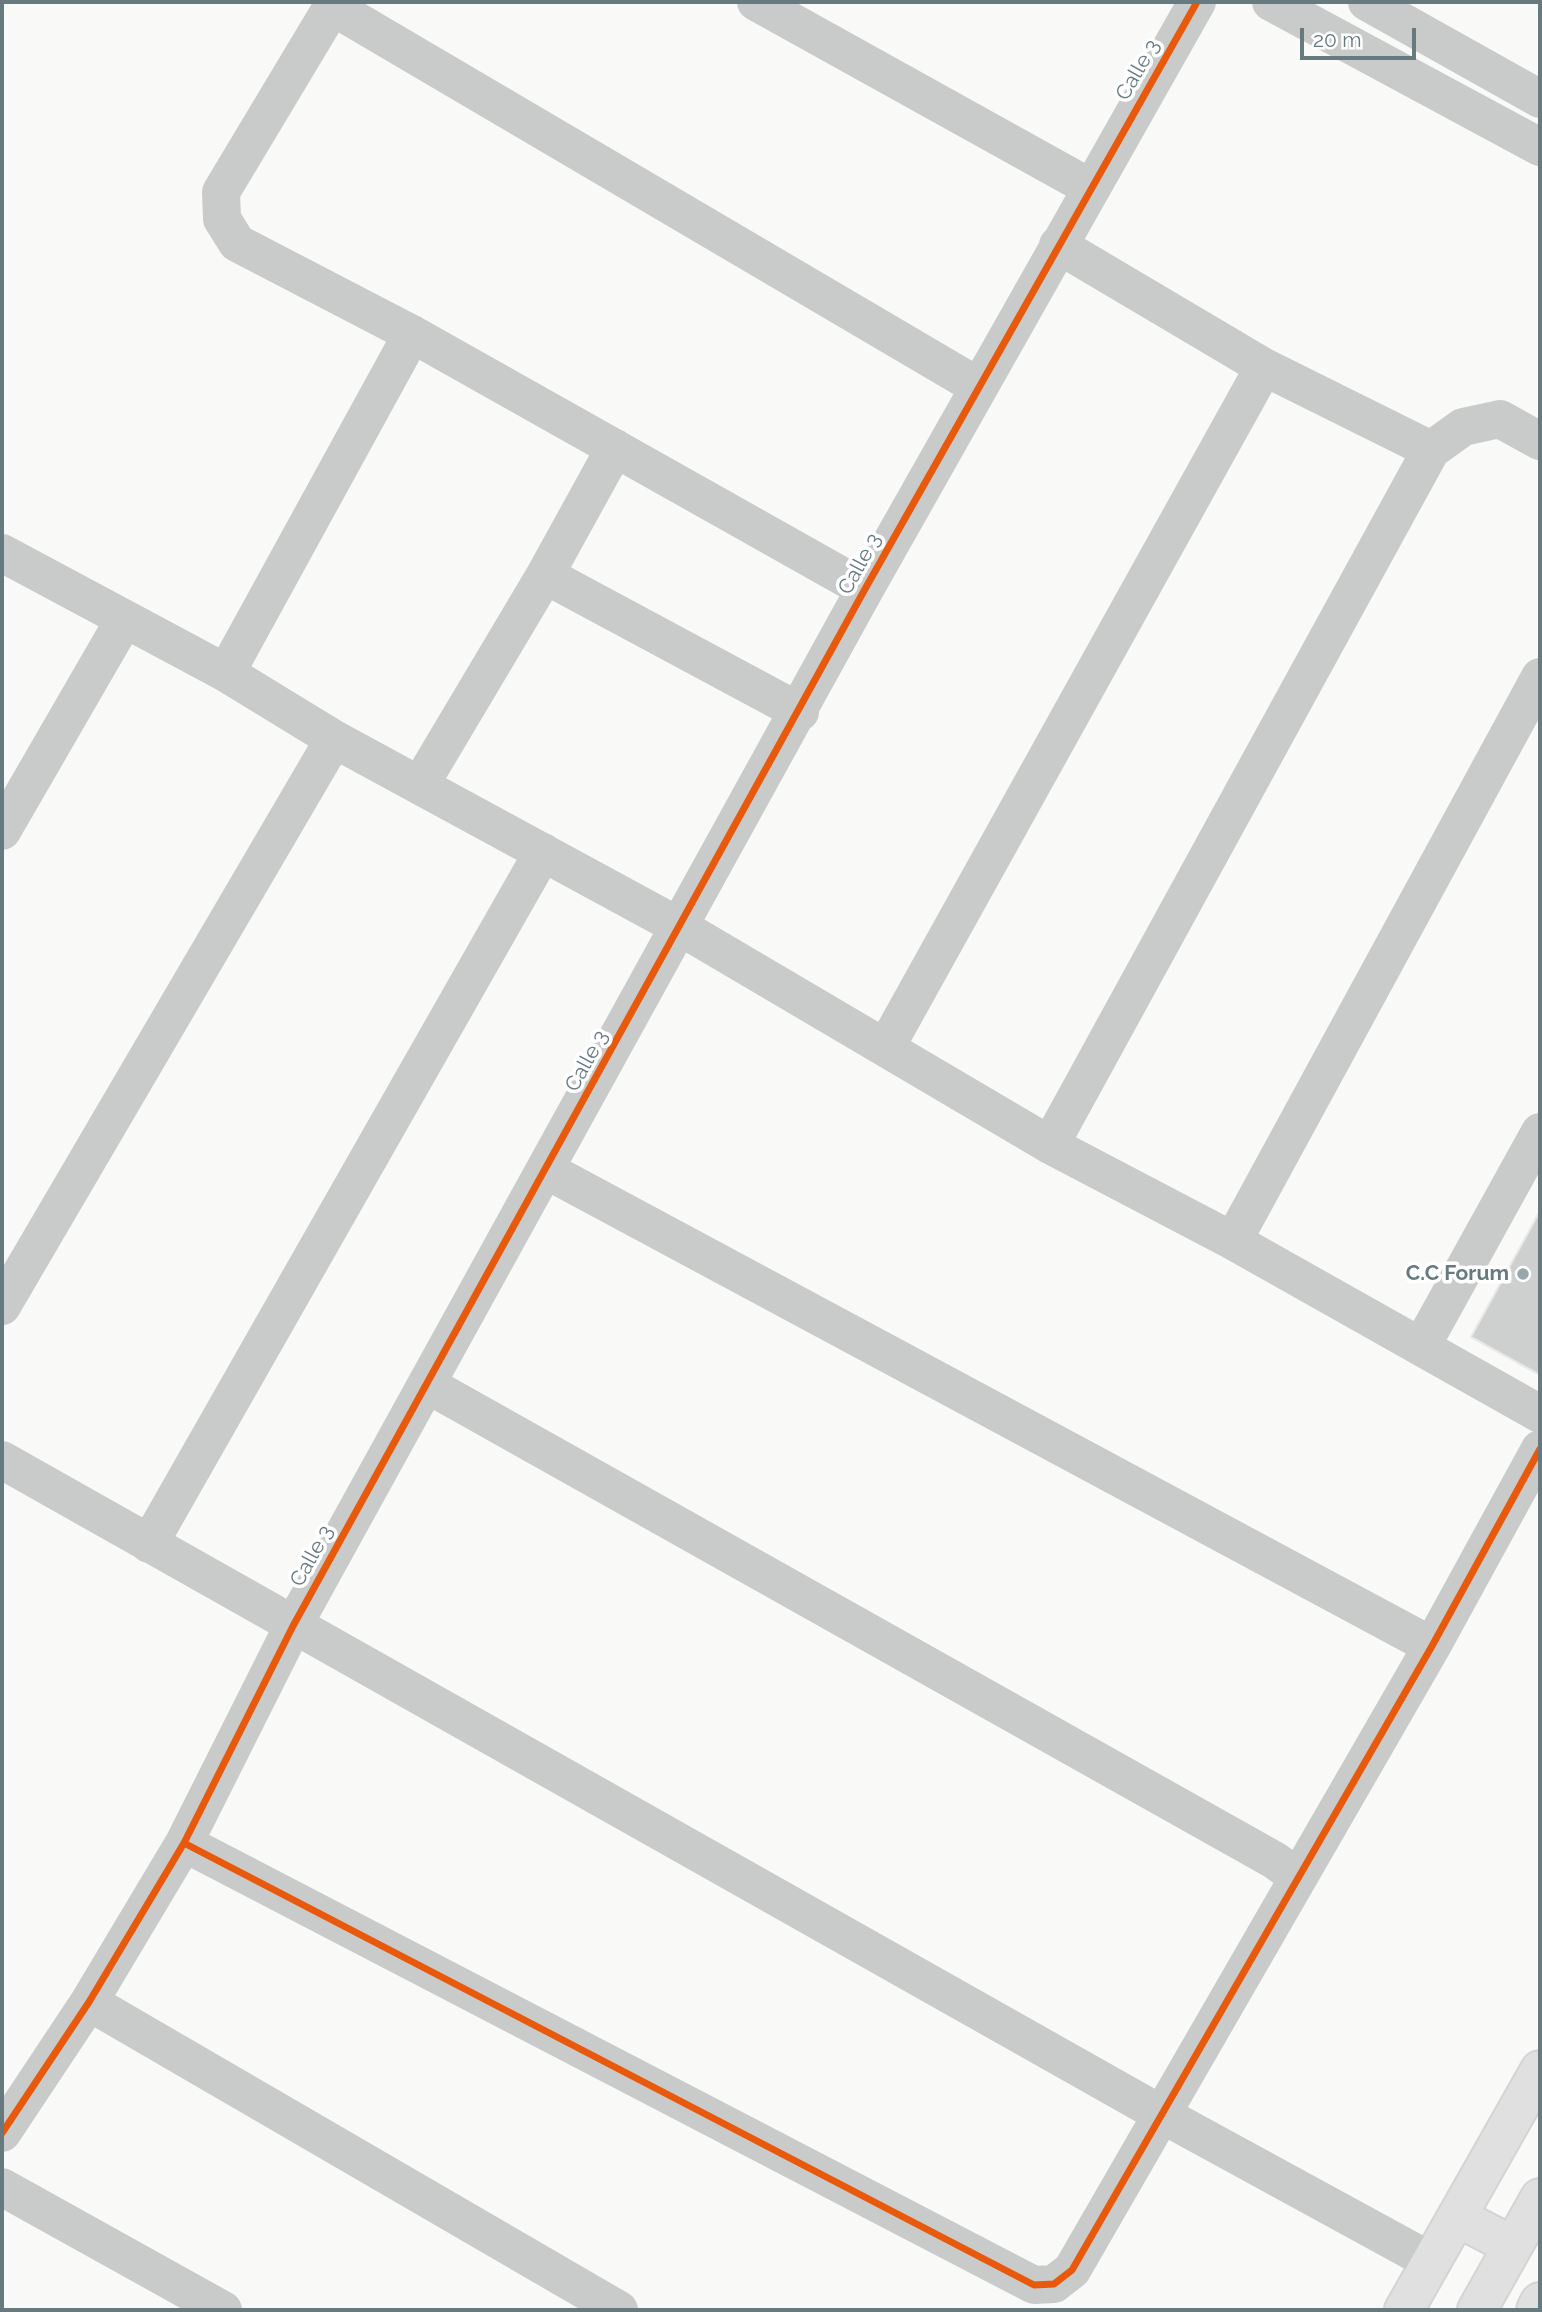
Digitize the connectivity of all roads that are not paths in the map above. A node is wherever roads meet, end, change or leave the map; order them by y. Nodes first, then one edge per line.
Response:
1 (757, 2) edge
2 (1197, 2) edge
3 (1271, 2) edge
4 (1367, 2) edge
5 (334, 4) edge
6 (1540, 99) edge
7 (1540, 147) edge
8 (1091, 188) junction
9 (1059, 245) junction
10 (412, 334) junction
11 (1264, 367) junction
12 (979, 387) junction
13 (1540, 441) edge
14 (615, 449) junction
15 (1431, 450) junction
16 (2, 553) edge
17 (545, 575) junction
18 (865, 589) junction
19 (124, 620) junction
20 (226, 673) junction
21 (1540, 677) edge
22 (800, 712) junction
23 (334, 739) junction
24 (420, 785) junction
25 (2, 831) edge
26 (543, 852) junction
27 (680, 928) junction
28 (886, 1047) junction
29 (1540, 1132) edge
30 (1050, 1145) junction
31 (546, 1170) junction
32 (1234, 1241) junction
33 (2, 1307) edge
34 (1421, 1347) junction
35 (428, 1385) junction
36 (1540, 1414) edge
37 (1540, 1449) edge
38 (2, 1460) edge
39 (149, 1544) junction
40 (293, 1626) junction
41 (1432, 1646) junction
42 (184, 1843) junction
43 (1298, 1877) junction
44 (89, 2002) junction
45 (1540, 2070) edge
46 (1161, 2114) junction
47 (2, 2133) edge
48 (2, 2187) edge
49 (1540, 2198) edge
50 (1457, 2217) junction
51 (1513, 2246) junction
52 (1432, 2262) junction
53 (1540, 2302) edge
54 (223, 2310) edge
55 (619, 2310) edge
56 (1404, 2310) edge
57 (1478, 2310) edge
58 (1536, 2310) edge

1 - 8 street
2 - 8 street, Calle 3
3 - 7 street
4 - 6 street
5 - 10 street
5 - 12 street
8 - 9 street, Calle 3
9 - 11 street
9 - 12 street, Calle 3
10 - 14 street
10 - 20 street
11 - 15 street
11 - 28 street
12 - 18 street, Calle 3
13 - 15 street
14 - 17 street
14 - 18 street
15 - 30 street
16 - 19 street
17 - 22 street
17 - 24 street
18 - 22 street, Calle 3
19 - 20 street
19 - 25 street
20 - 23 street
21 - 32 street
22 - 27 street, Calle 3
23 - 24 street
23 - 33 street
24 - 26 street
26 - 27 street
26 - 39 street
27 - 28 street
27 - 31 street, Calle 3
28 - 30 street
29 - 34 street
30 - 32 street
31 - 35 street, Calle 3
31 - 41 street
32 - 34 street
34 - 36 street
35 - 40 street, Calle 3
35 - 43 street
37 - 41 street
38 - 39 street
39 - 40 street
40 - 42 street, Calle 3
40 - 46 street
41 - 43 street
42 - 44 street, Calle 3
42 - 46 street
43 - 46 street
44 - 47 street, Calle 3
44 - 55 street
45 - 50 main road
46 - 52 street
48 - 54 street
49 - 51 main road
50 - 51 main road
50 - 52 main road
51 - 57 main road
52 - 56 main road
53 - 58 main road

